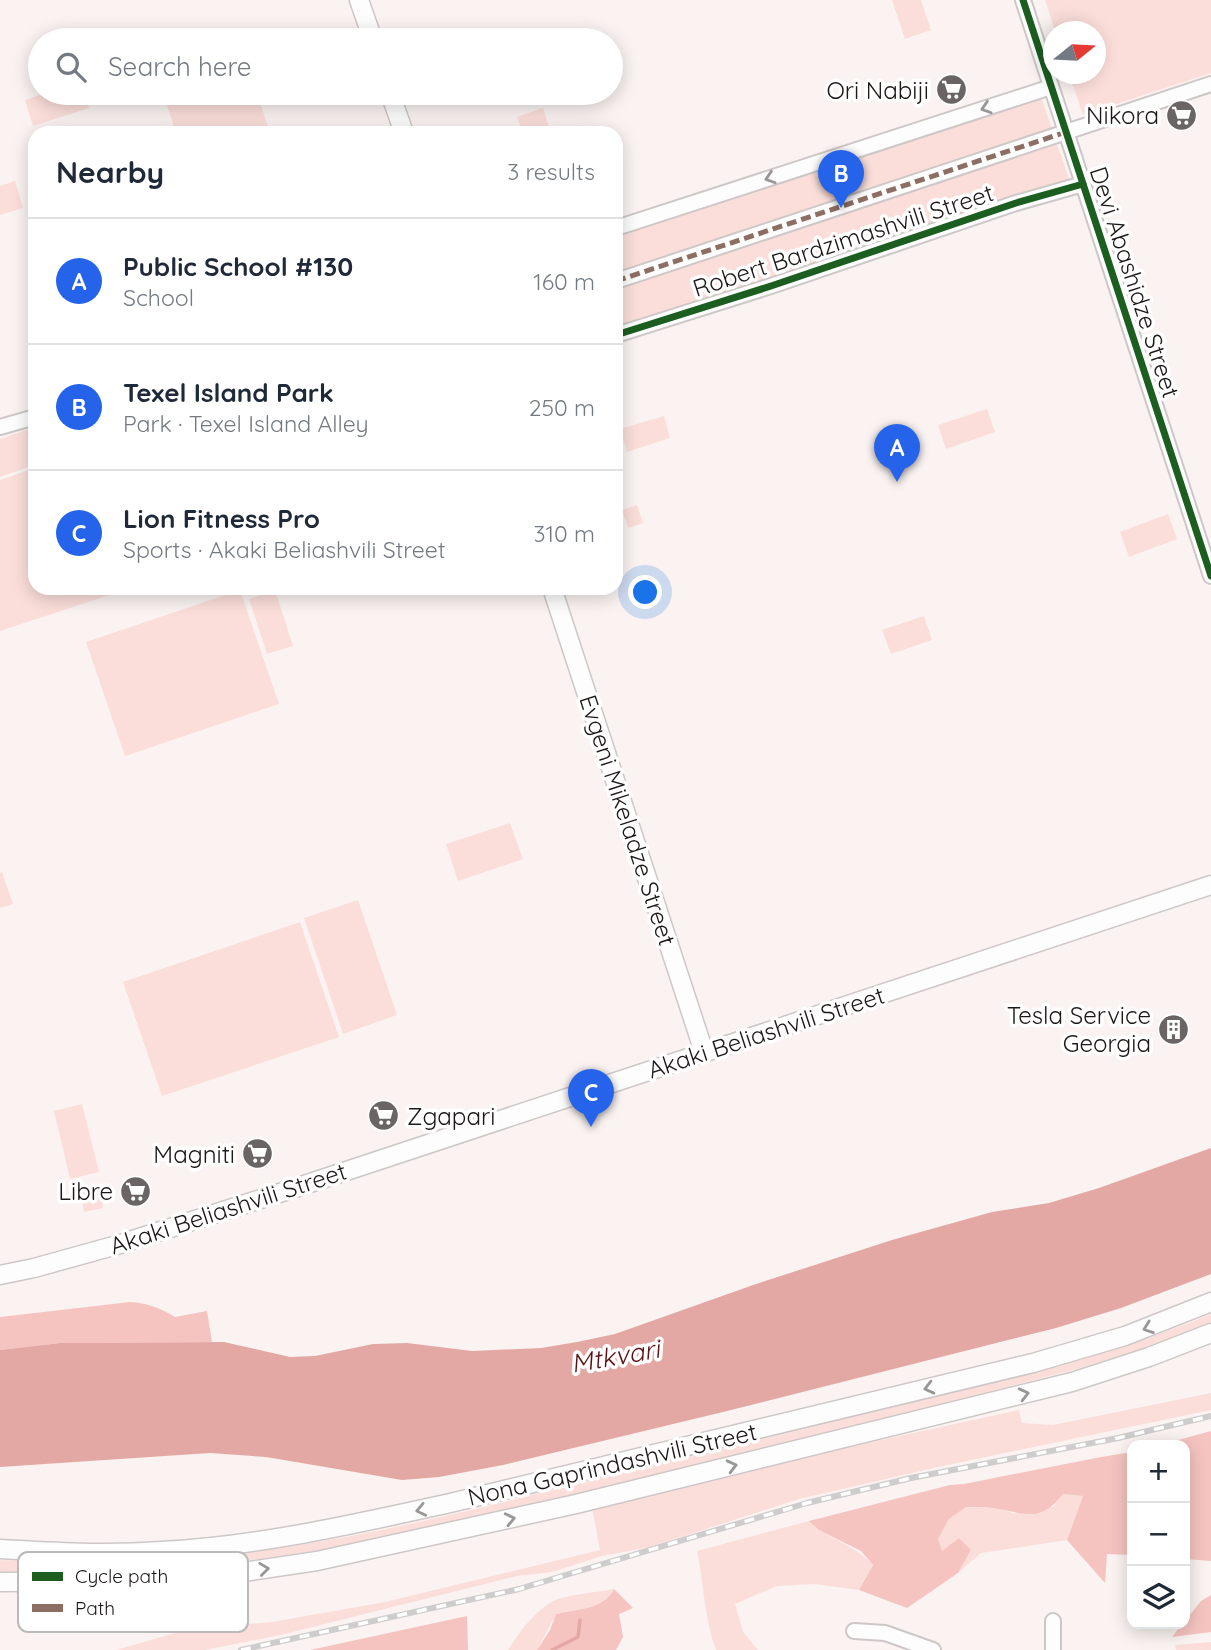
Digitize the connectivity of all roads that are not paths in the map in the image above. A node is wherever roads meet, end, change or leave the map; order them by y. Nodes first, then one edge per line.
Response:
1 (359, 0) edge
2 (1023, 0) edge
3 (369, 28) edge
4 (1211, 84) edge
5 (1051, 87) junction
6 (394, 105) edge
7 (402, 126) edge
8 (1066, 132) junction
9 (1083, 184) junction
10 (623, 226) edge
11 (623, 279) edge
12 (623, 333) edge
13 (28, 419) edge
14 (0, 428) edge
15 (1211, 576) edge
16 (554, 595) edge
17 (1211, 885) edge
18 (704, 1052) junction
19 (0, 1275) edge
20 (1211, 1302) edge
21 (1211, 1334) edge
22 (0, 1549) edge
23 (70, 1552) edge
24 (128, 1552) edge
25 (248, 1570) edge
26 (0, 1582) edge
27 (18, 1582) edge
28 (1053, 1621) dead end
29 (854, 1631) dead end
30 (933, 1650) edge
31 (1053, 1650) edge

1 - 3 main road
2 - 5 street, Devi Abashidze Street
4 - 8 street
5 - 8 street, Devi Abashidze Street
5 -> 10 street
6 - 7 main road
8 - 9 street, Devi Abashidze Street
8 - 11 street
9 - 12 street, Robert Bardzimashvili Street
9 - 15 street, Devi Abashidze Street
13 - 14 street
16 - 18 main road, Evgeni Mikeladze Street
17 - 18 main road, Akaki Beliashvili Street
18 - 19 main road, Akaki Beliashvili Street
20 -> 24 main road, Nona Gaprindashvili Street
25 -> 21 main road, Nona Gaprindashvili Street
23 -> 22 main road, Nona Gaprindashvili Street
26 -> 27 main road, Nona Gaprindashvili Street
28 - 31 street
29 - 30 street

